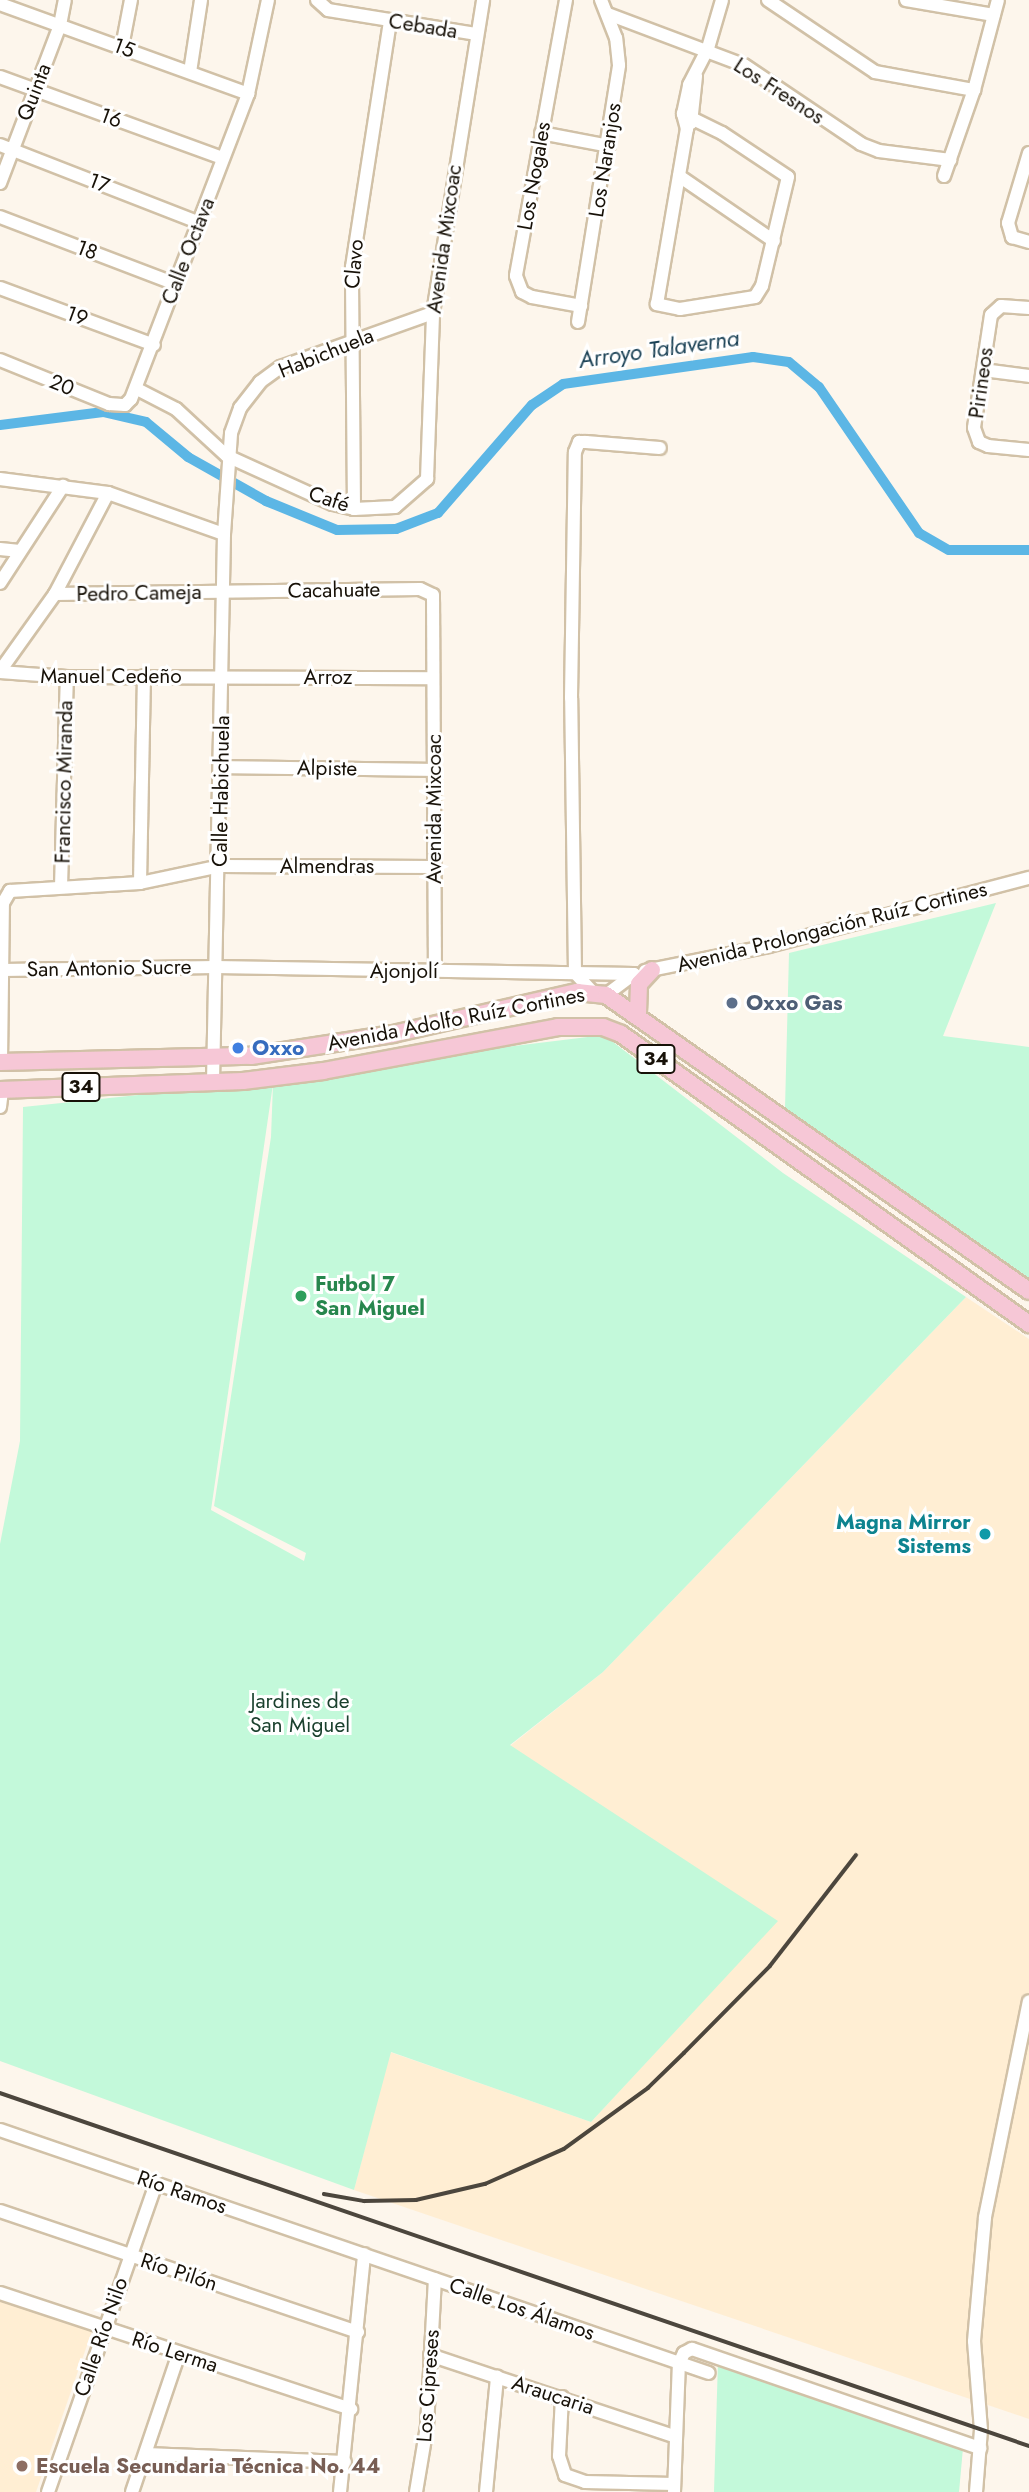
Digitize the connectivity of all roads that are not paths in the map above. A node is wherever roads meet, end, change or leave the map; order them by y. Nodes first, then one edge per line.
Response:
1 (65, 0) edge
2 (131, 0) edge
3 (201, 0) edge
4 (268, 0) edge
5 (317, 0) edge
6 (483, 0) edge
7 (566, 0) edge
8 (601, 0) edge
9 (722, 0) edge
10 (768, 0) edge
11 (905, 0) edge
12 (998, 0) edge
13 (0, 4) edge
14 (608, 14) junction
15 (995, 15) junction
16 (390, 21) junction
17 (60, 25) junction
18 (477, 34) junction
19 (122, 47) junction
20 (708, 48) junction
21 (190, 72) junction
22 (0, 77) edge
23 (974, 90) junction
24 (36, 91) junction
25 (248, 94) junction
26 (688, 121) junction
27 (541, 134) junction
28 (609, 146) junction
29 (6, 147) edge
30 (1029, 153) edge
31 (223, 158) junction
32 (950, 160) junction
33 (679, 176) junction
34 (944, 176) dead end
35 (0, 183) edge
36 (0, 217) edge
37 (198, 222) junction
38 (774, 241) junction
39 (1029, 242) edge
40 (175, 284) junction
41 (0, 288) edge
42 (581, 306) junction
43 (1029, 308) edge
44 (433, 313) junction
45 (578, 322) dead end
46 (350, 341) junction
47 (154, 345) junction
48 (0, 360) edge
49 (983, 370) junction
50 (1029, 376) edge
51 (137, 388) junction
52 (125, 405) joint
53 (660, 448) dead end
54 (1029, 450) edge
55 (227, 459) junction
56 (0, 479) edge
57 (427, 479) joint
58 (63, 486) junction
59 (108, 493) junction
60 (225, 499) joint
61 (354, 509) junction
62 (223, 534) junction
63 (0, 549) edge
64 (20, 551) junction
65 (0, 583) edge
66 (224, 592) junction
67 (55, 594) junction
68 (435, 605) joint
69 (0, 672) edge
70 (144, 676) junction
71 (67, 677) junction
72 (223, 677) junction
73 (433, 678) junction
74 (220, 766) junction
75 (433, 770) junction
76 (221, 866) junction
77 (434, 867) junction
78 (1029, 878) edge
79 (140, 883) junction
80 (61, 887) junction
81 (216, 967) junction
82 (2, 970) edge
83 (652, 970) junction
84 (435, 971) junction
85 (575, 973) junction
86 (634, 974) junction
87 (591, 991) junction
88 (638, 1013) junction
89 (214, 1058) junction
90 (0, 1062) edge
91 (214, 1082) junction
92 (1, 1090) edge
93 (0, 1107) edge
94 (1029, 1291) edge
95 (1029, 1324) edge
96 (1029, 2001) edge
97 (1016, 2063) junction
98 (1029, 2068) edge
99 (0, 2130) edge
100 (156, 2183) junction
101 (0, 2211) edge
102 (364, 2254) junction
103 (128, 2255) junction
104 (435, 2278) junction
105 (0, 2293) edge
106 (102, 2329) junction
107 (358, 2332) junction
108 (179, 2353) junction
109 (430, 2355) junction
110 (679, 2364) junction
111 (709, 2373) dead end
112 (497, 2377) junction
113 (562, 2397) junction
114 (351, 2409) junction
115 (676, 2437) junction
116 (980, 2448) junction
117 (146, 2454) junction
118 (345, 2462) junction
119 (674, 2488) edge
120 (48, 2492) edge
121 (132, 2492) edge
122 (340, 2492) edge
123 (415, 2492) edge
124 (485, 2492) edge
125 (976, 2492) edge

1 - 17 street, Quinta
2 - 19 street
3 - 21 street
4 - 25 street, Calle Octava
5 - 16 street, Cebada
6 - 18 street, Avenida Mixcoac
7 - 27 street, Los Nogales
8 - 14 street, Los Naranjos
9 - 20 street
10 - 23 street
11 - 15 street
12 - 15 street
13 - 17 street, 15
14 - 20 street, Los Fresnos
14 - 28 street, Los Naranjos
15 - 23 street
16 - 18 street, Cebada
16 - 46 street, Clavo
17 - 19 street, 15
17 - 24 street, Quinta
18 - 44 street, Avenida Mixcoac
19 - 21 street, 15
20 - 26 street
20 - 32 street, Los Fresnos
21 - 25 street, 15
22 - 24 street, 16
23 - 32 street
24 - 29 street, Quinta
24 - 31 street, 16
25 - 31 street, Calle Octava
26 - 33 street
26 - 38 street
27 - 28 street
27 - 42 street, Los Nogales
28 - 42 street, Los Naranjos
29 - 35 street, Quinta
29 - 37 street, 17
30 - 39 street
31 - 37 street, Calle Octava
32 - 34 street
33 - 38 street
33 - 38 street
36 - 40 street, 18
37 - 40 street, Calle Octava
40 - 47 street, Calle Octava
41 - 47 street, 19
42 - 45 street, Los Naranjos
43 - 49 street, Pirineos
44 - 46 street, Habichuela
44 - 57 street, Avenida Mixcoac
46 - 55 street, Habichuela
46 - 61 street, Clavo
47 - 51 street, Calle Octava
48 - 52 street, 20
49 - 50 street
49 - 54 street, Pirineos
51 - 52 street, Calle Octava
51 - 55 street
53 - 85 street
55 - 60 street, Habichuela
55 - 61 street, Café
56 - 58 street
57 - 61 street, Café
58 - 59 street
58 - 64 street
59 - 62 street
59 - 67 street
60 - 62 street, Calle Habichuela
62 - 66 street, Calle Habichuela
63 - 64 street
64 - 65 street
66 - 67 street, Pedro Cameja
66 - 68 street, Cacahuate
66 - 72 street, Calle Habichuela
67 - 69 street
68 - 73 street, Avenida Mixcoac
69 - 71 street, Manuel Cedeño
70 - 71 street, Manuel Cedeño
70 - 72 street, Manuel Cedeño
70 - 79 street
71 - 80 street, Francisco Miranda
72 - 73 street, Arroz
72 - 74 street, Calle Habichuela
73 - 75 street, Avenida Mixcoac
74 - 75 street, Alpiste
74 - 76 street, Calle Habichuela
75 - 77 street, Avenida Mixcoac
76 - 77 street, Almendras
76 - 79 street, Almendras
76 - 81 street, Calle Habichuela
77 - 84 street, Avenida Mixcoac
78 - 83 street, Avenida Prolongación Ruíz Cortines
79 - 80 street, Almendras
80 - 82 street, Almendras
81 - 82 street, San Antonio Sucre
81 - 84 street, Ajonjolí
81 - 89 street, Calle Habichuela
82 - 90 street
83 - 86 street, Avenida Prolongación Ruíz Cortines
83 - 88 main road
84 - 85 street, Ajonjolí
85 - 86 street, Avenida Prolongación Ruíz Cortines
85 - 87 street
86 - 87 street, Avenida Prolongación Ruíz Cortines
86 - 87 street, Avenida Prolongación Ruíz Cortines
87 - 88 main road, Avenida Adolfo Ruíz Cortines / 34
87 - 89 main road, Avenida Adolfo Ruíz Cortines / 34
88 - 94 main road, Avenida Adolfo Ruíz Cortines / 34
89 - 90 main road, Avenida Adolfo Ruíz Cortines / 34
89 - 91 street, Calle Habichuela
91 - 92 main road, Avenida Adolfo Ruíz Cortines / 34
91 - 95 main road, Avenida Adolfo Ruíz Cortines / 34
92 - 93 street
96 - 97 street
97 - 98 street
97 - 116 street
99 - 100 street, Río Ramos
100 - 102 street, Río Ramos
100 - 103 street, Calle Río Nilo
101 - 103 street, Río Pilón
102 - 104 street, Calle Los Álamos
102 - 107 street
103 - 106 street, Calle Río Nilo
103 - 107 street, Río Pilón
104 - 109 street, Los Cipreses
104 - 110 street, Calle Los Álamos
105 - 106 street, Río Lerma
106 - 108 street, Río Lerma
106 - 120 street, Calle Río Nilo
107 - 114 street
108 - 114 street, Río Lerma
108 - 117 street
109 - 112 street, Araucaria
109 - 123 street, Los Cipreses
110 - 111 street, Calle Los Álamos
110 - 115 street
110 - 116 street
112 - 113 street, Araucaria
112 - 124 street
113 - 115 street, Araucaria
113 - 119 street
114 - 118 street
115 - 119 street
116 - 125 street
117 - 118 street
117 - 121 street
118 - 122 street

